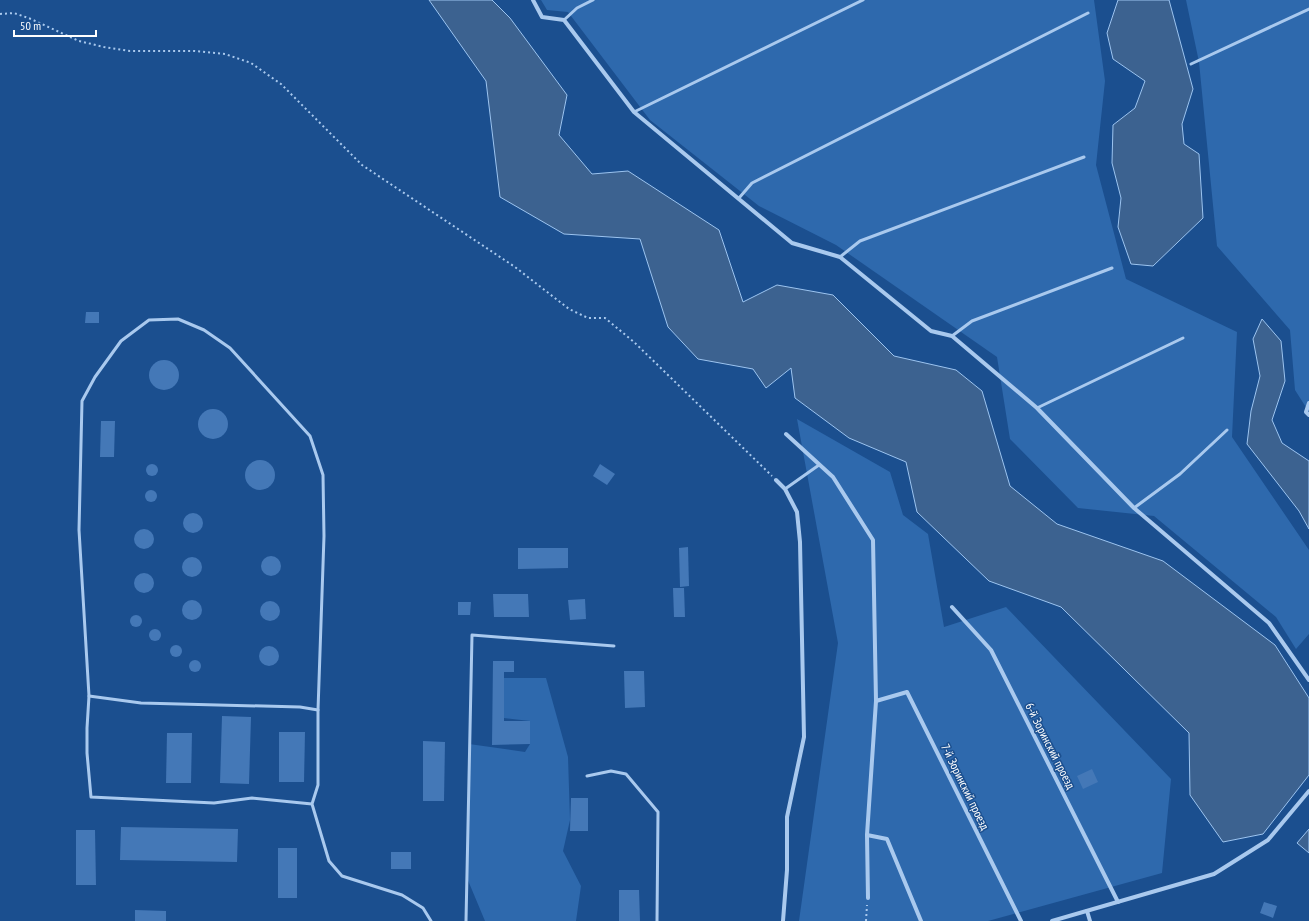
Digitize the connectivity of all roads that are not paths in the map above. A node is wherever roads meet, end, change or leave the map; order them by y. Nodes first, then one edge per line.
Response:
1 (533, 0) edge
2 (593, 0) edge
3 (863, 0) edge
4 (1309, 9) edge
5 (1088, 13) dead end
6 (564, 20) junction
7 (1191, 64) dead end
8 (634, 112) junction
9 (1084, 157) dead end
10 (739, 198) junction
11 (840, 257) junction
12 (1112, 268) dead end
13 (952, 336) junction
14 (1183, 338) dead end
15 (1309, 403) edge
16 (1037, 408) junction
17 (1309, 415) edge
18 (1227, 430) dead end
19 (786, 434) dead end
20 (819, 465) junction
21 (776, 480) road end
22 (785, 489) junction
23 (1134, 508) junction
24 (952, 607) dead end
25 (614, 646) dead end
26 (1309, 680) edge
27 (89, 696) junction
28 (876, 701) junction
29 (318, 710) junction
30 (587, 776) dead end
31 (1309, 791) edge
32 (312, 804) junction
33 (867, 836) junction
34 (868, 898) road end
35 (1118, 902) junction
36 (1087, 911) junction
37 (431, 921) edge
38 (466, 921) edge
39 (657, 921) edge
40 (783, 921) edge
41 (922, 921) edge
42 (1021, 921) edge
43 (1052, 921) edge
44 (1090, 921) edge

1 - 6 street
2 - 6 lane
3 - 8 lane
4 - 7 lane
5 - 10 lane
6 - 8 street
8 - 10 street
9 - 11 lane
10 - 11 street
11 - 13 street
12 - 13 lane
13 - 16 street
14 - 16 lane
15 - 17 street
16 - 23 street
18 - 23 lane
19 - 20 street
20 - 22 lane
20 - 28 street
21 - 22 street
22 - 40 street
23 - 26 street
24 - 35 street, 6-й Зоринский проезд
25 - 38 lane
27 - 29 lane
27 - 29 lane
27 - 32 lane
28 - 33 street
28 - 42 street, 7-й Зоринский проезд
29 - 32 lane
30 - 39 lane
31 - 35 street
32 - 37 lane
33 - 34 street
33 - 41 street
35 - 36 street
36 - 43 street
36 - 44 street

